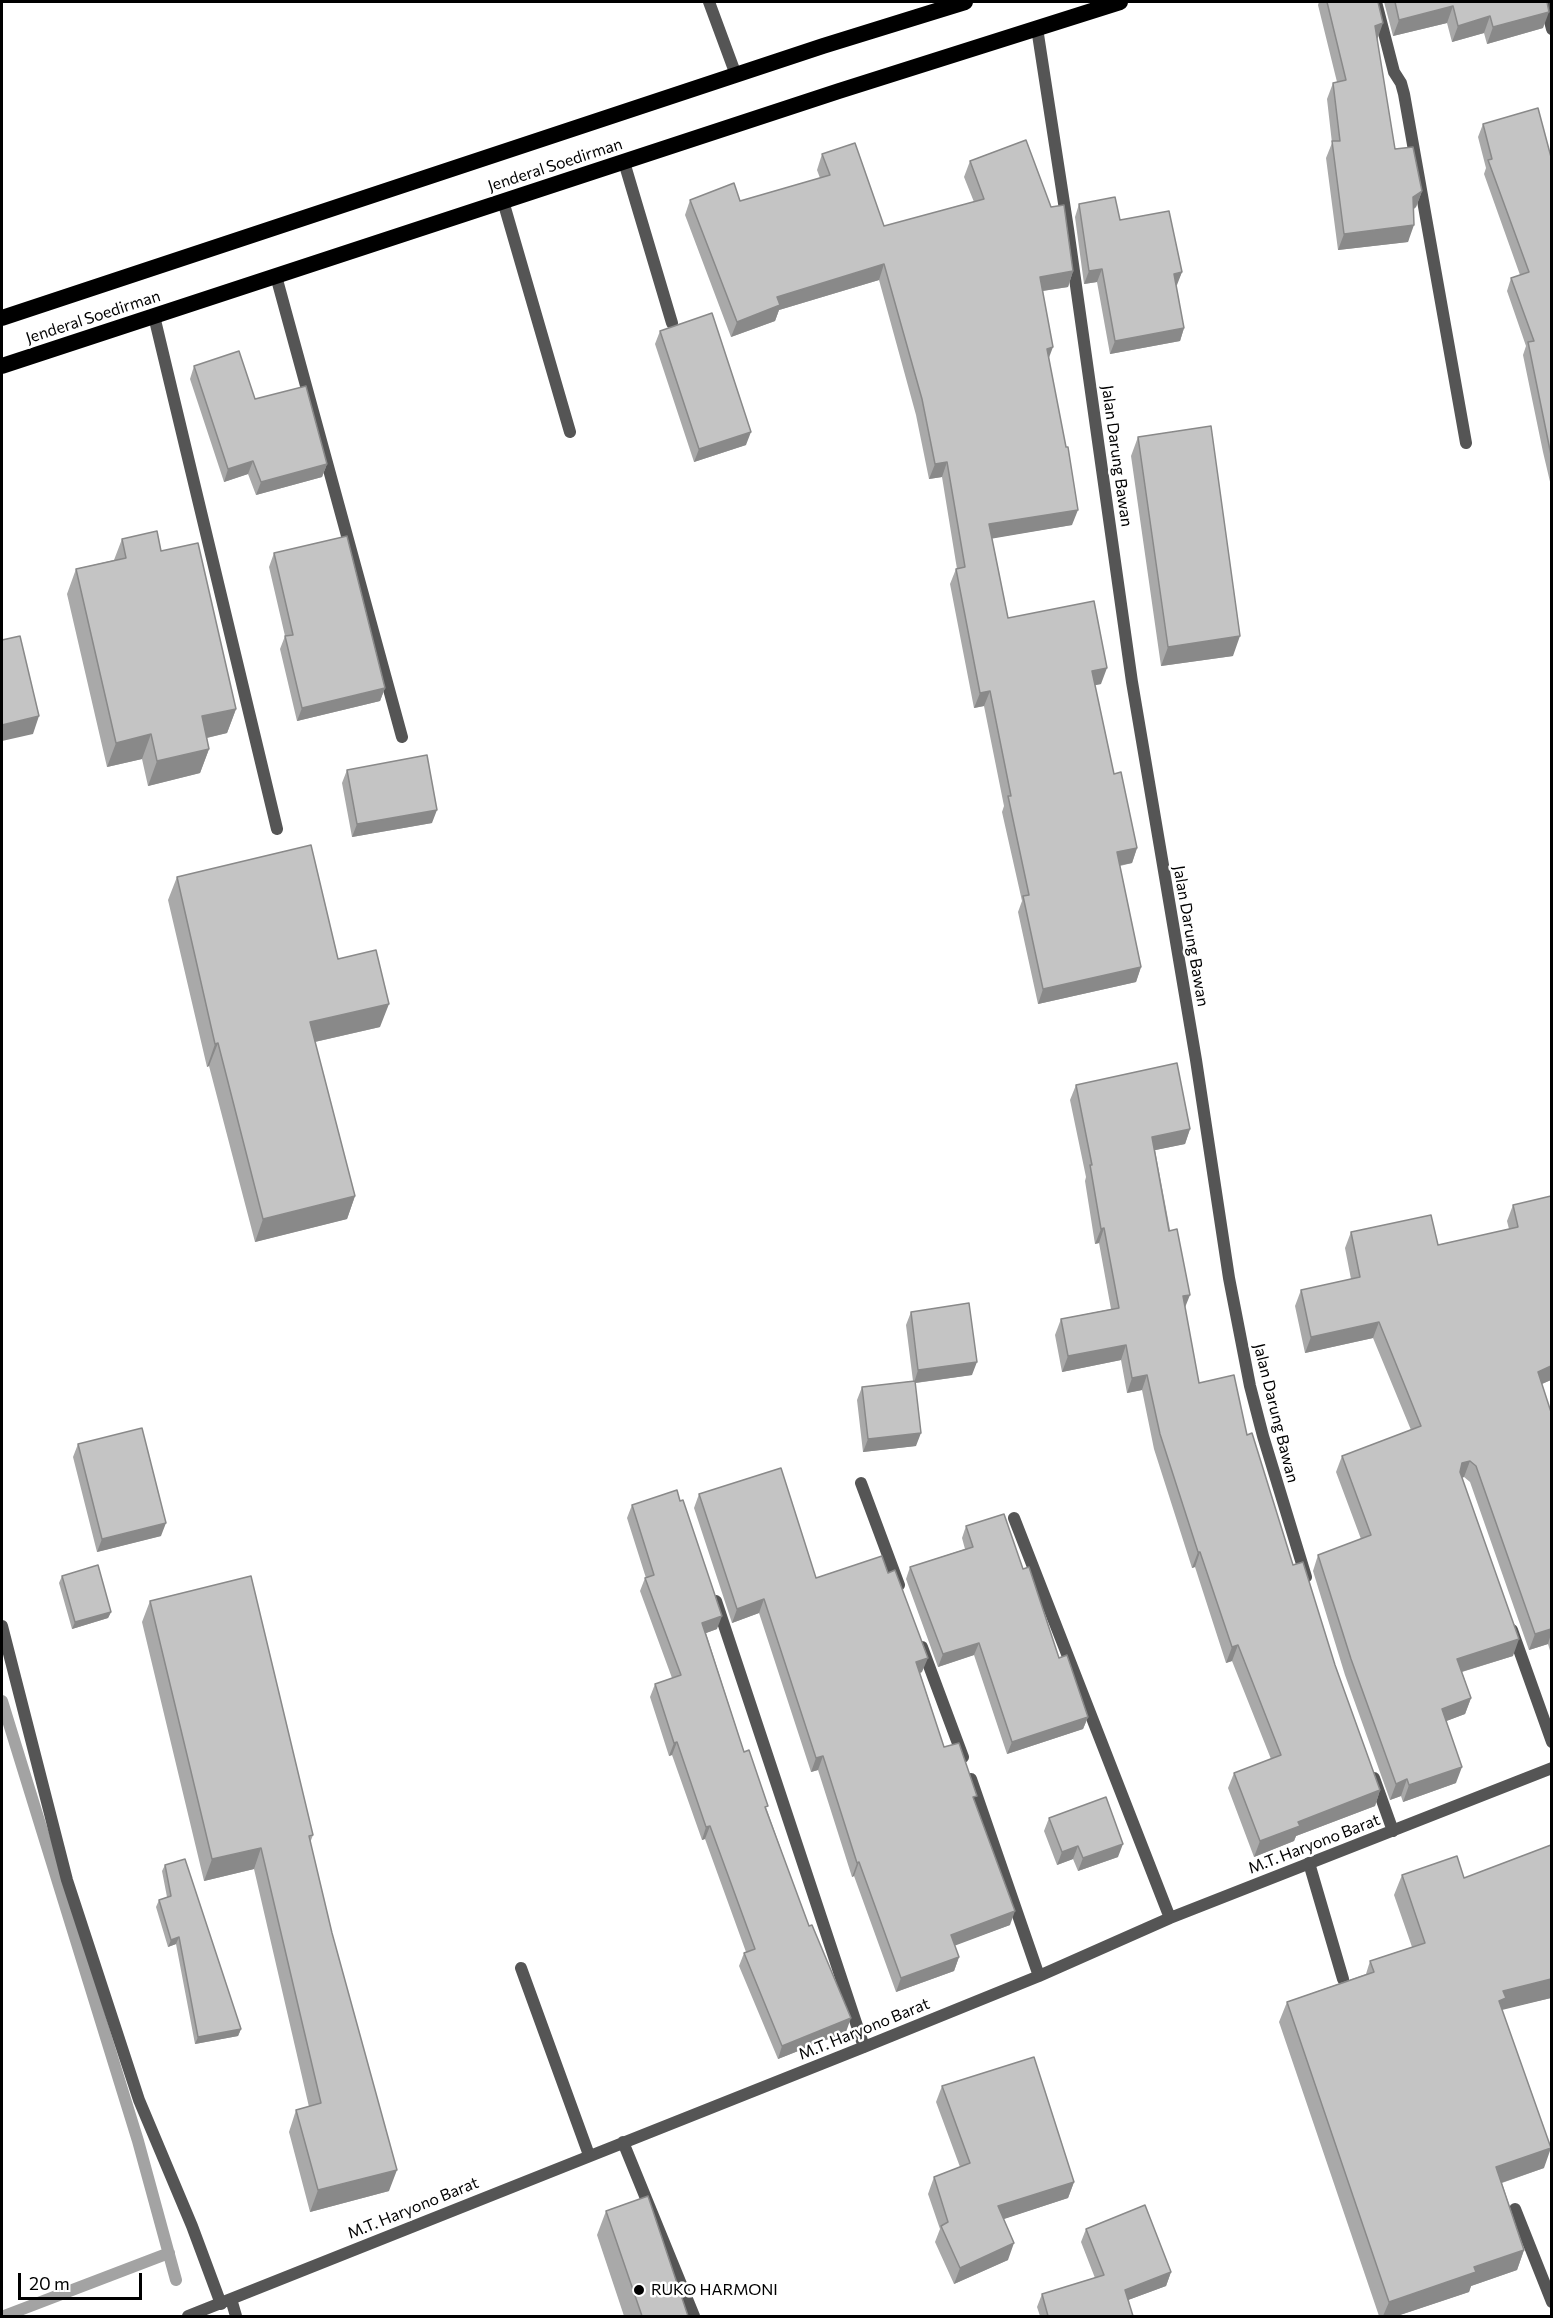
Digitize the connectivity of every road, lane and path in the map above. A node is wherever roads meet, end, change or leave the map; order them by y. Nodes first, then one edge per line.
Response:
1 (709, 2) edge
2 (965, 2) edge
3 (1120, 2) edge
4 (1377, 2) edge
5 (1545, 2) edge
6 (1036, 28) junction
7 (1551, 29) edge
8 (736, 75) junction
9 (624, 162) junction
10 (503, 201) junction
11 (276, 276) junction
12 (154, 316) junction
13 (2, 318) edge
14 (672, 323) dead end
15 (2, 366) edge
16 (570, 432) dead end
17 (1466, 443) dead end
18 (402, 737) dead end
19 (277, 829) dead end
20 (861, 1483) dead end
21 (1014, 1518) dead end
22 (711, 1585) edge
23 (1309, 1587) edge
24 (902, 1595) edge
25 (1509, 1619) edge
26 (2, 1626) edge
27 (919, 1640) edge
28 (1551, 1742) edge
29 (1370, 1768) edge
30 (1551, 1768) edge
31 (1393, 1831) junction
32 (1309, 1863) junction
33 (1170, 1918) junction
34 (521, 1968) dead end
35 (1039, 1976) junction
36 (1343, 1980) edge
37 (864, 2047) junction
38 (623, 2142) junction
39 (589, 2155) junction
40 (1515, 2209) dead end
41 (226, 2302) junction
42 (1551, 2302) edge
43 (188, 2316) edge
44 (236, 2316) edge
45 (694, 2316) edge

1 - 8 street
2 - 8 highway, Jenderal Soedirman
3 - 6 highway, Jenderal Soedirman
4 - 17 street
5 - 7 street
6 - 9 highway, Jenderal Soedirman
6 - 23 street, Jalan Darung Bawan
8 - 13 highway, Jenderal Soedirman
9 - 10 highway, Jenderal Soedirman
9 - 14 street
10 - 11 highway, Jenderal Soedirman
10 - 16 street
11 - 12 highway, Jenderal Soedirman
11 - 18 street
12 - 15 highway, Jenderal Soedirman
12 - 19 street
20 - 24 street
21 - 33 street
22 - 37 street
25 - 28 street
26 - 41 street
27 - 35 street
29 - 31 street
30 - 31 street, M.T. Haryono Barat
31 - 32 street, M.T. Haryono Barat
32 - 33 street, M.T. Haryono Barat
32 - 36 street
33 - 35 street, M.T. Haryono Barat
34 - 39 street
35 - 37 street, M.T. Haryono Barat
37 - 38 street, M.T. Haryono Barat
38 - 39 street, M.T. Haryono Barat
38 - 45 street
39 - 41 street, M.T. Haryono Barat
40 - 42 street
41 - 43 street, M.T. Haryono Barat
41 - 44 street

